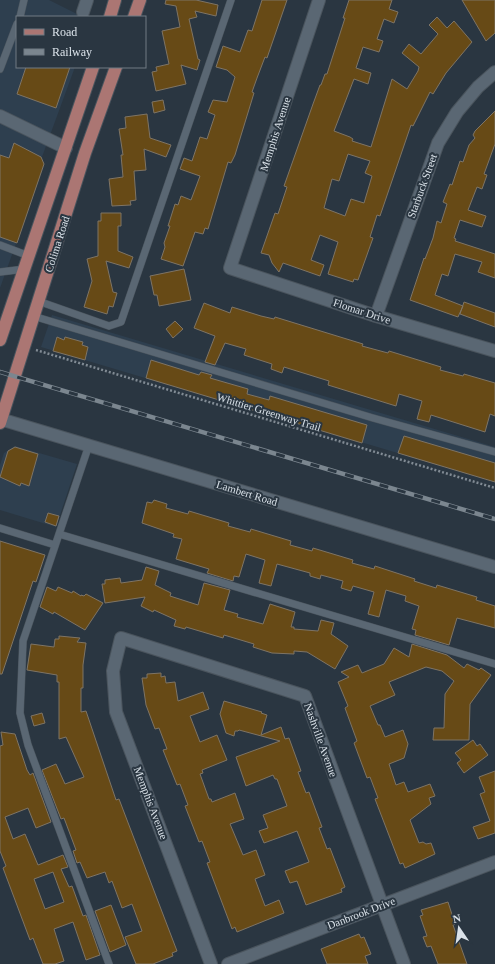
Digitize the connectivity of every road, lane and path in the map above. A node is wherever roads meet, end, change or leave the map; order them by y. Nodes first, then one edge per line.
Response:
1 (24, 0) edge
2 (87, 0) edge
3 (115, 0) edge
4 (140, 0) edge
5 (231, 0) edge
6 (319, 0) edge
7 (83, 12) dead end
8 (20, 16) edge
9 (110, 16) edge
10 (134, 16) edge
11 (16, 27) edge
12 (93, 68) edge
13 (116, 68) edge
14 (0, 69) edge
15 (495, 72) edge
16 (0, 116) edge
17 (66, 148) junction
18 (85, 154) junction
19 (0, 245) edge
20 (30, 256) junction
21 (230, 268) joint
22 (25, 269) junction
23 (0, 272) edge
24 (38, 301) junction
25 (33, 316) junction
26 (376, 316) junction
27 (3, 321) edge
28 (0, 340) edge
29 (38, 351) dead end
30 (495, 351) edge
31 (0, 420) edge
32 (89, 445) junction
33 (495, 452) edge
34 (495, 488) edge
35 (0, 528) edge
36 (59, 534) junction
37 (55, 545) junction
38 (495, 567) edge
39 (121, 638) joint
40 (495, 664) edge
41 (495, 862) edge
42 (381, 905) junction
43 (109, 964) edge
44 (211, 964) edge
45 (228, 964) edge
46 (404, 964) edge

1 - 8 lane
2 - 7 street
3 - 9 main road
4 - 10 main road
5 - 24 lane
6 - 21 street, Memphis Avenue
11 - 14 lane
12 - 17 main road, Colima Road
13 - 18 main road, Colima Road
15 - 26 street, Starbuck Street
16 - 17 street
17 - 18 main road
17 - 20 main road, Colima Road
18 - 24 main road, Colima Road
19 - 20 lane
20 - 22 main road, Colima Road
21 - 26 street, Flomar Drive
22 - 23 lane
22 - 27 main road, Colima Road
24 - 25 main road, Colima Road
25 - 31 main road, Colima Road
25 - 33 lane
26 - 30 street, Flomar Drive
27 - 28 main road, Colima Road
29 - 34 path, Whittier Greenway Trail
31 - 32 street, Lambert Road
32 - 36 lane
32 - 38 street, Lambert Road
35 - 37 lane
36 - 37 lane
36 - 40 lane
37 - 43 lane
39 - 42 street, Nashville Avenue
39 - 44 street, Memphis Avenue
41 - 42 street, Danbrook Drive
42 - 45 street, Danbrook Drive
42 - 46 street, Nashville Avenue

